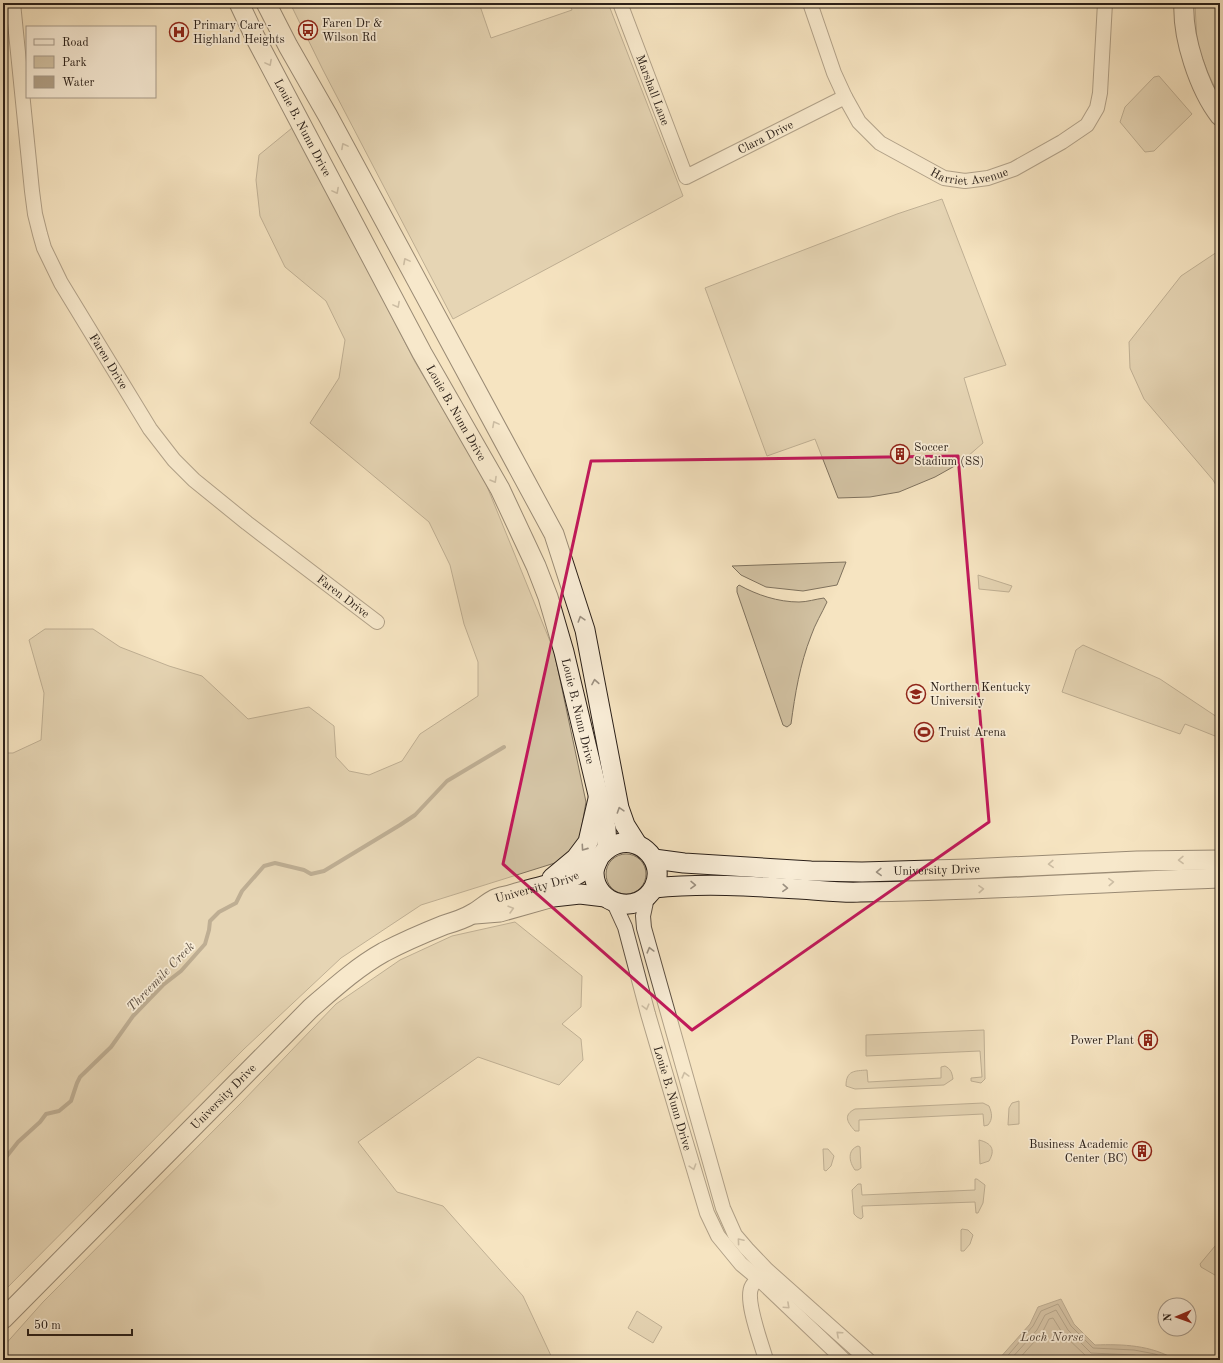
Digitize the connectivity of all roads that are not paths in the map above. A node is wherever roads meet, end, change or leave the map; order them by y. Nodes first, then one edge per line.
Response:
1 (13, 3) edge
2 (239, 3) edge
3 (266, 3) edge
4 (620, 3) edge
5 (810, 3) edge
6 (1105, 3) edge
7 (1184, 3) edge
8 (845, 97) junction
9 (1220, 116) edge
10 (686, 177) joint
11 (377, 622) dead end
12 (599, 797) junction
13 (637, 844) junction
14 (603, 852) junction
15 (654, 859) junction
16 (1220, 860) edge
17 (1220, 878) edge
18 (544, 886) junction
19 (651, 892) junction
20 (609, 900) junction
21 (472, 914) junction
22 (763, 1274) junction
23 (3, 1319) edge
24 (766, 1360) edge
25 (844, 1360) edge
26 (868, 1360) edge

1 - 11 street, Faren Drive
2 -> 12 main road, Louie B. Nunn Drive
13 -> 3 main road, Louie B. Nunn Drive
4 - 10 street, Marshall Lane
5 - 8 street, Harriet Avenue
6 - 8 street, Harriet Avenue
7 - 9 main road
8 - 10 street, Clara Drive
12 - 14 main road, Louie B. Nunn Drive
12 -> 18 main road
13 - 14 main road, University Drive
13 - 15 main road
14 - 18 main road, University Drive
14 - 20 main road, University Drive
16 -> 15 main road, University Drive
15 - 19 main road
19 -> 17 main road, University Drive
18 - 21 main road, University Drive
19 - 20 main road, University Drive
22 -> 19 street, Louie B. Nunn Drive
21 -> 20 main road, University Drive
20 -> 22 street, Louie B. Nunn Drive
21 - 23 main road, University Drive
22 - 24 street
22 -> 25 street, Louie B. Nunn Drive
26 -> 22 street, Louie B. Nunn Drive

